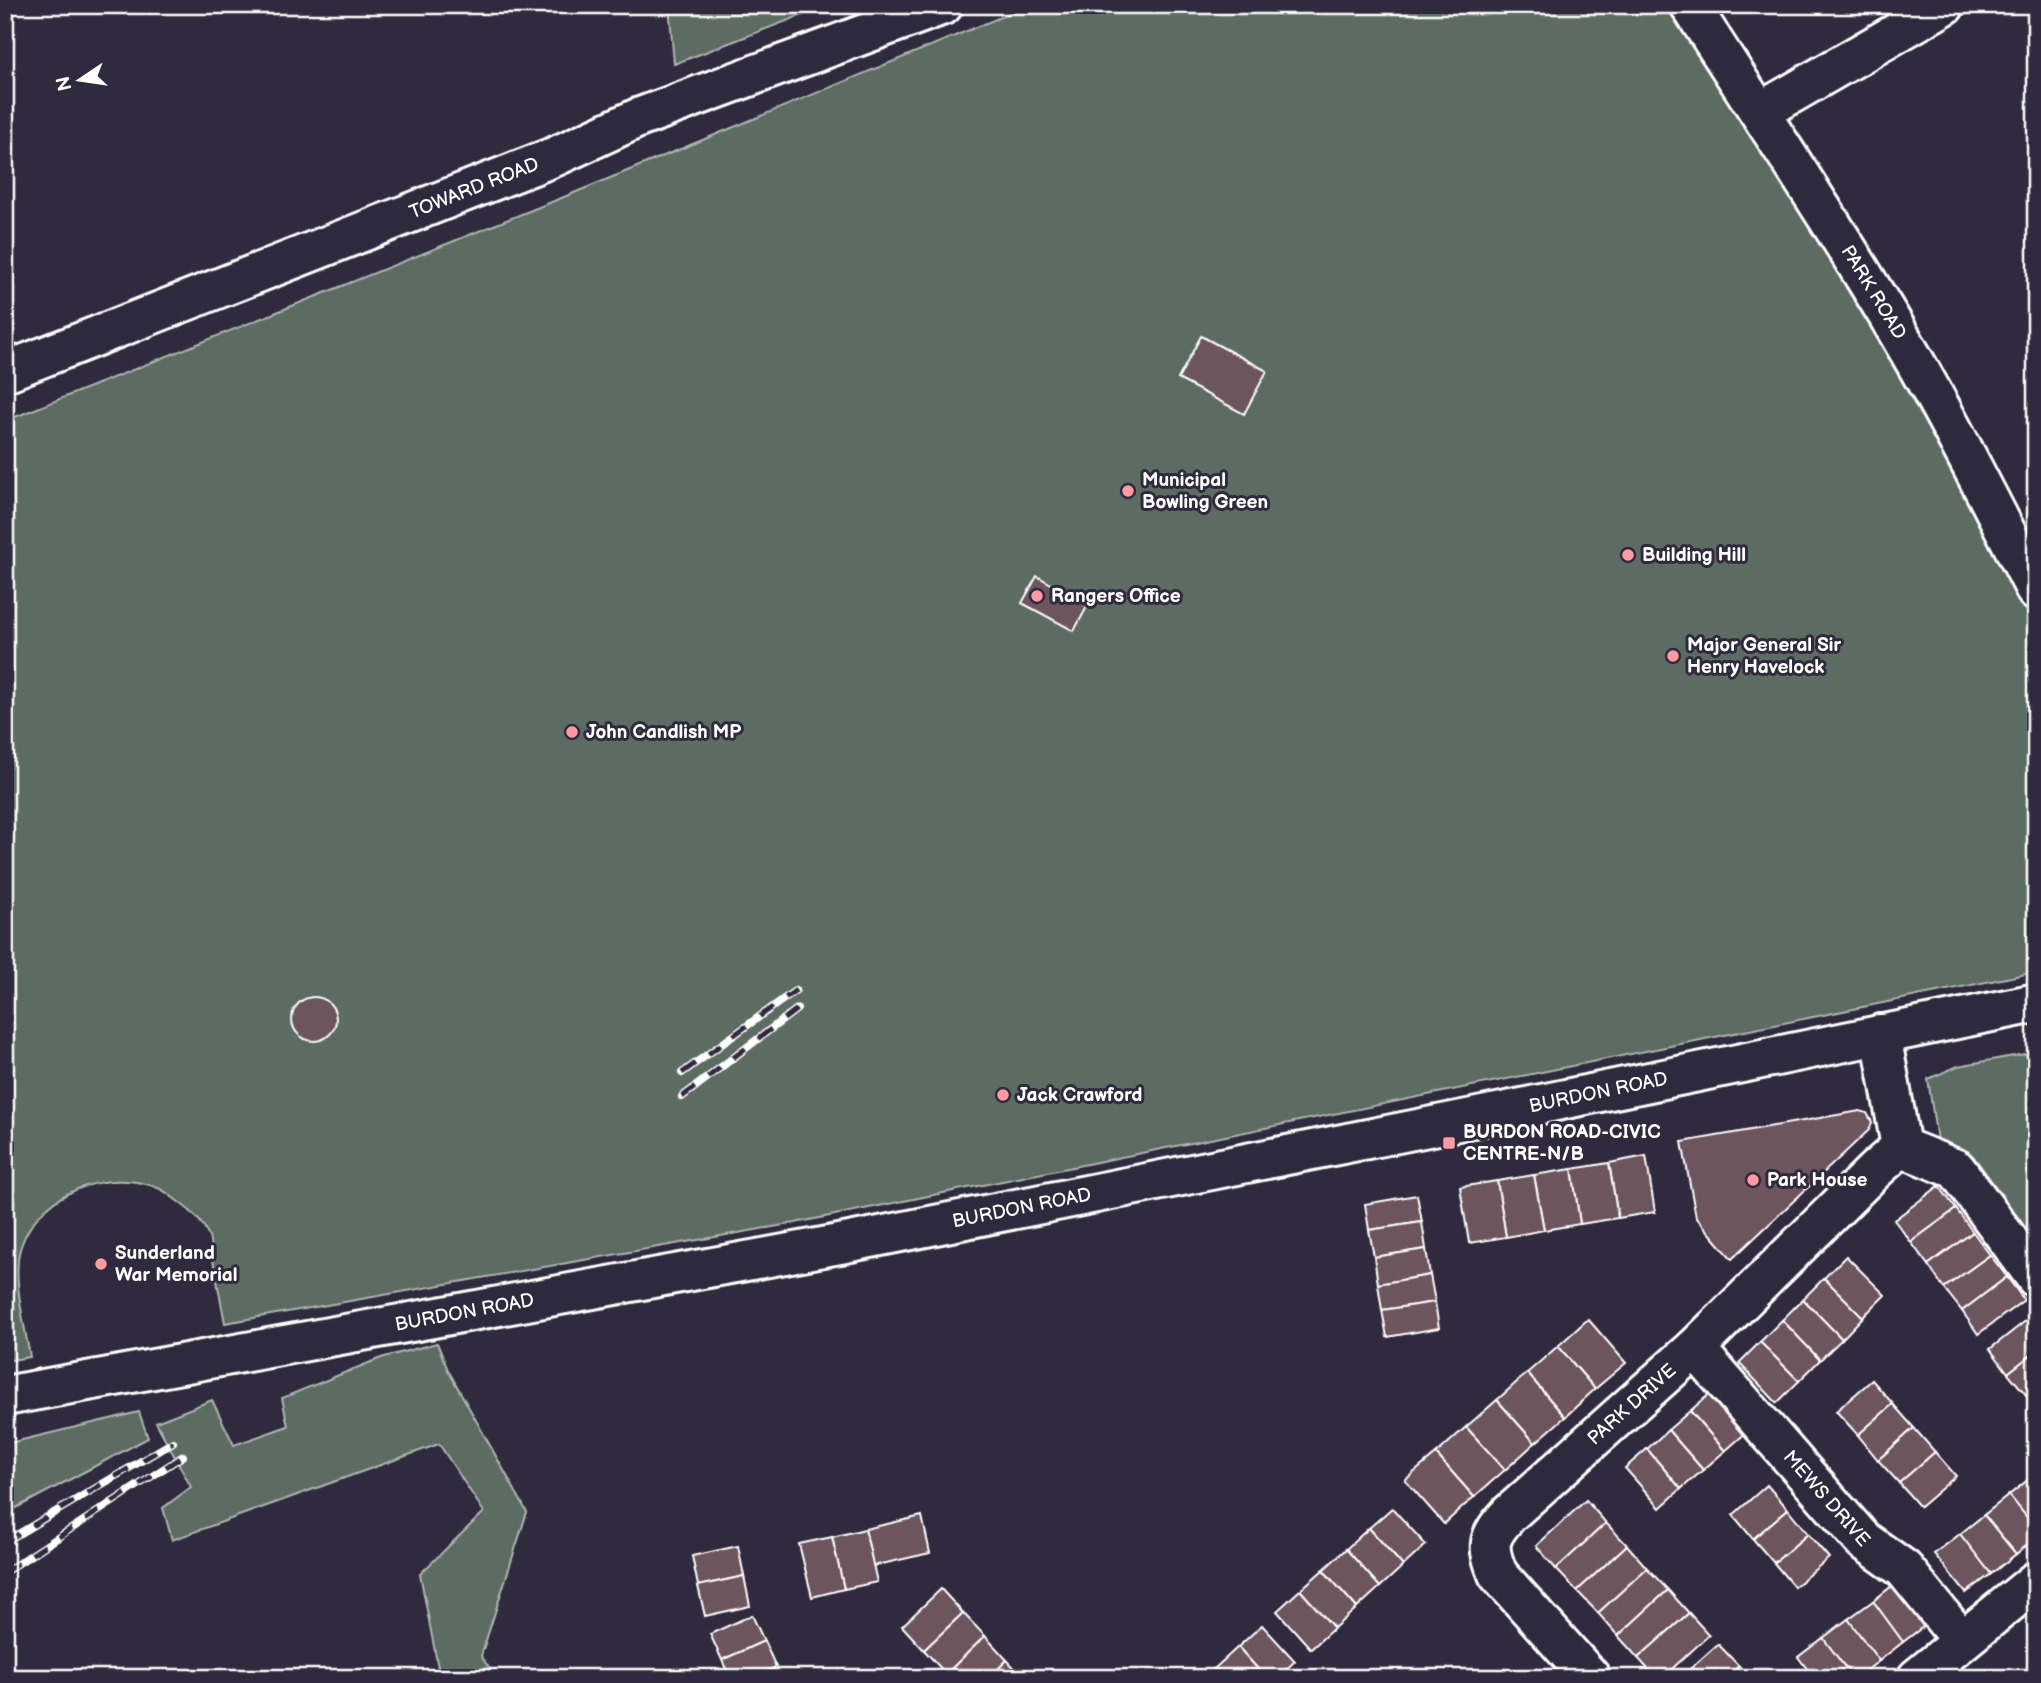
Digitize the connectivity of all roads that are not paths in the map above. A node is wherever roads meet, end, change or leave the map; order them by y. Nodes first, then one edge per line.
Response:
1 (943, 5) edge
2 (1690, 5) edge
3 (1945, 5) edge
4 (1760, 112) junction
5 (5, 372) edge
6 (2036, 592) edge
7 (2036, 1003) edge
8 (1881, 1034) junction
9 (1901, 1147) junction
10 (2036, 1278) edge
11 (1695, 1348) junction
12 (5, 1396) edge
13 (2036, 1581) edge
14 (1962, 1641) junction
15 (1591, 1678) edge
16 (1917, 1678) edge

1 - 5 main road, TOWARD ROAD
2 - 4 main road, PARK ROAD
3 - 4 main road
4 - 6 main road, PARK ROAD
7 - 8 main road, BURDON ROAD
8 - 9 main road
8 - 12 main road, BURDON ROAD
9 - 10 main road
9 - 11 main road, PARK DRIVE
11 - 14 main road, MEWS DRIVE
11 - 15 main road, PARK DRIVE
13 - 14 main road
14 - 16 main road

